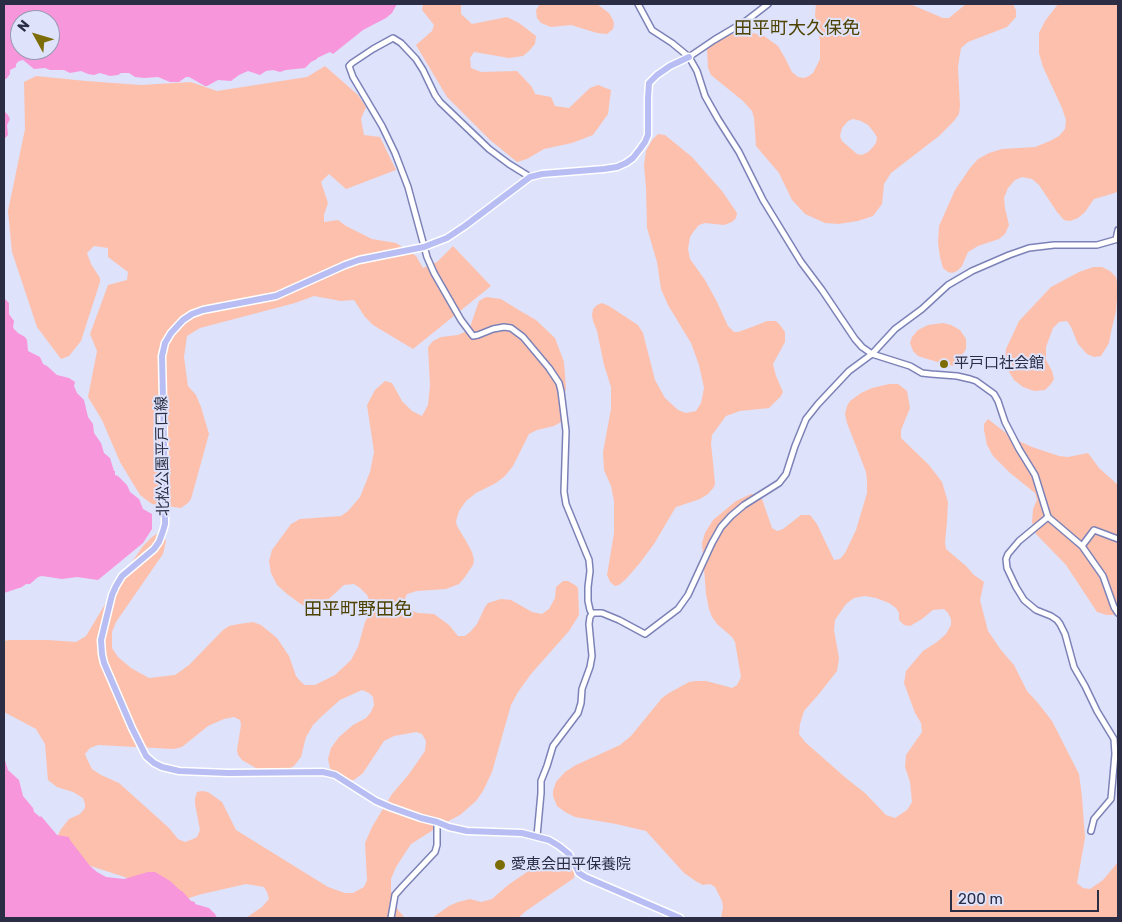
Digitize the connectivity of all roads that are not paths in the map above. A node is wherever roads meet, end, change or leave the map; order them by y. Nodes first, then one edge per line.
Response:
1 (638, 4) edge
2 (768, 4) edge
3 (689, 57) junction
4 (530, 177) junction
5 (1118, 230) edge
6 (1117, 239) edge
7 (424, 246) junction
8 (872, 354) junction
9 (1048, 517) junction
10 (1118, 539) edge
11 (1082, 546) junction
12 (1118, 613) edge
13 (592, 614) junction
14 (437, 822) junction
15 (1090, 831) dead end
16 (537, 836) junction
17 (391, 918) edge
18 (680, 918) edge

1 - 3 street
2 - 3 street
3 - 4 main road, 北松公園平戸口線
3 - 8 street
4 - 7 main road, 北松公園平戸口線
4 - 7 street
5 - 6 street
6 - 8 street
7 - 13 street
7 - 14 main road, 北松公園平戸口線
8 - 9 street
8 - 13 street
9 - 11 street
9 - 15 street
10 - 11 street
11 - 12 street
13 - 16 street
14 - 16 main road, 北松公園平戸口線
14 - 17 street
16 - 18 main road, 北松公園平戸口線

